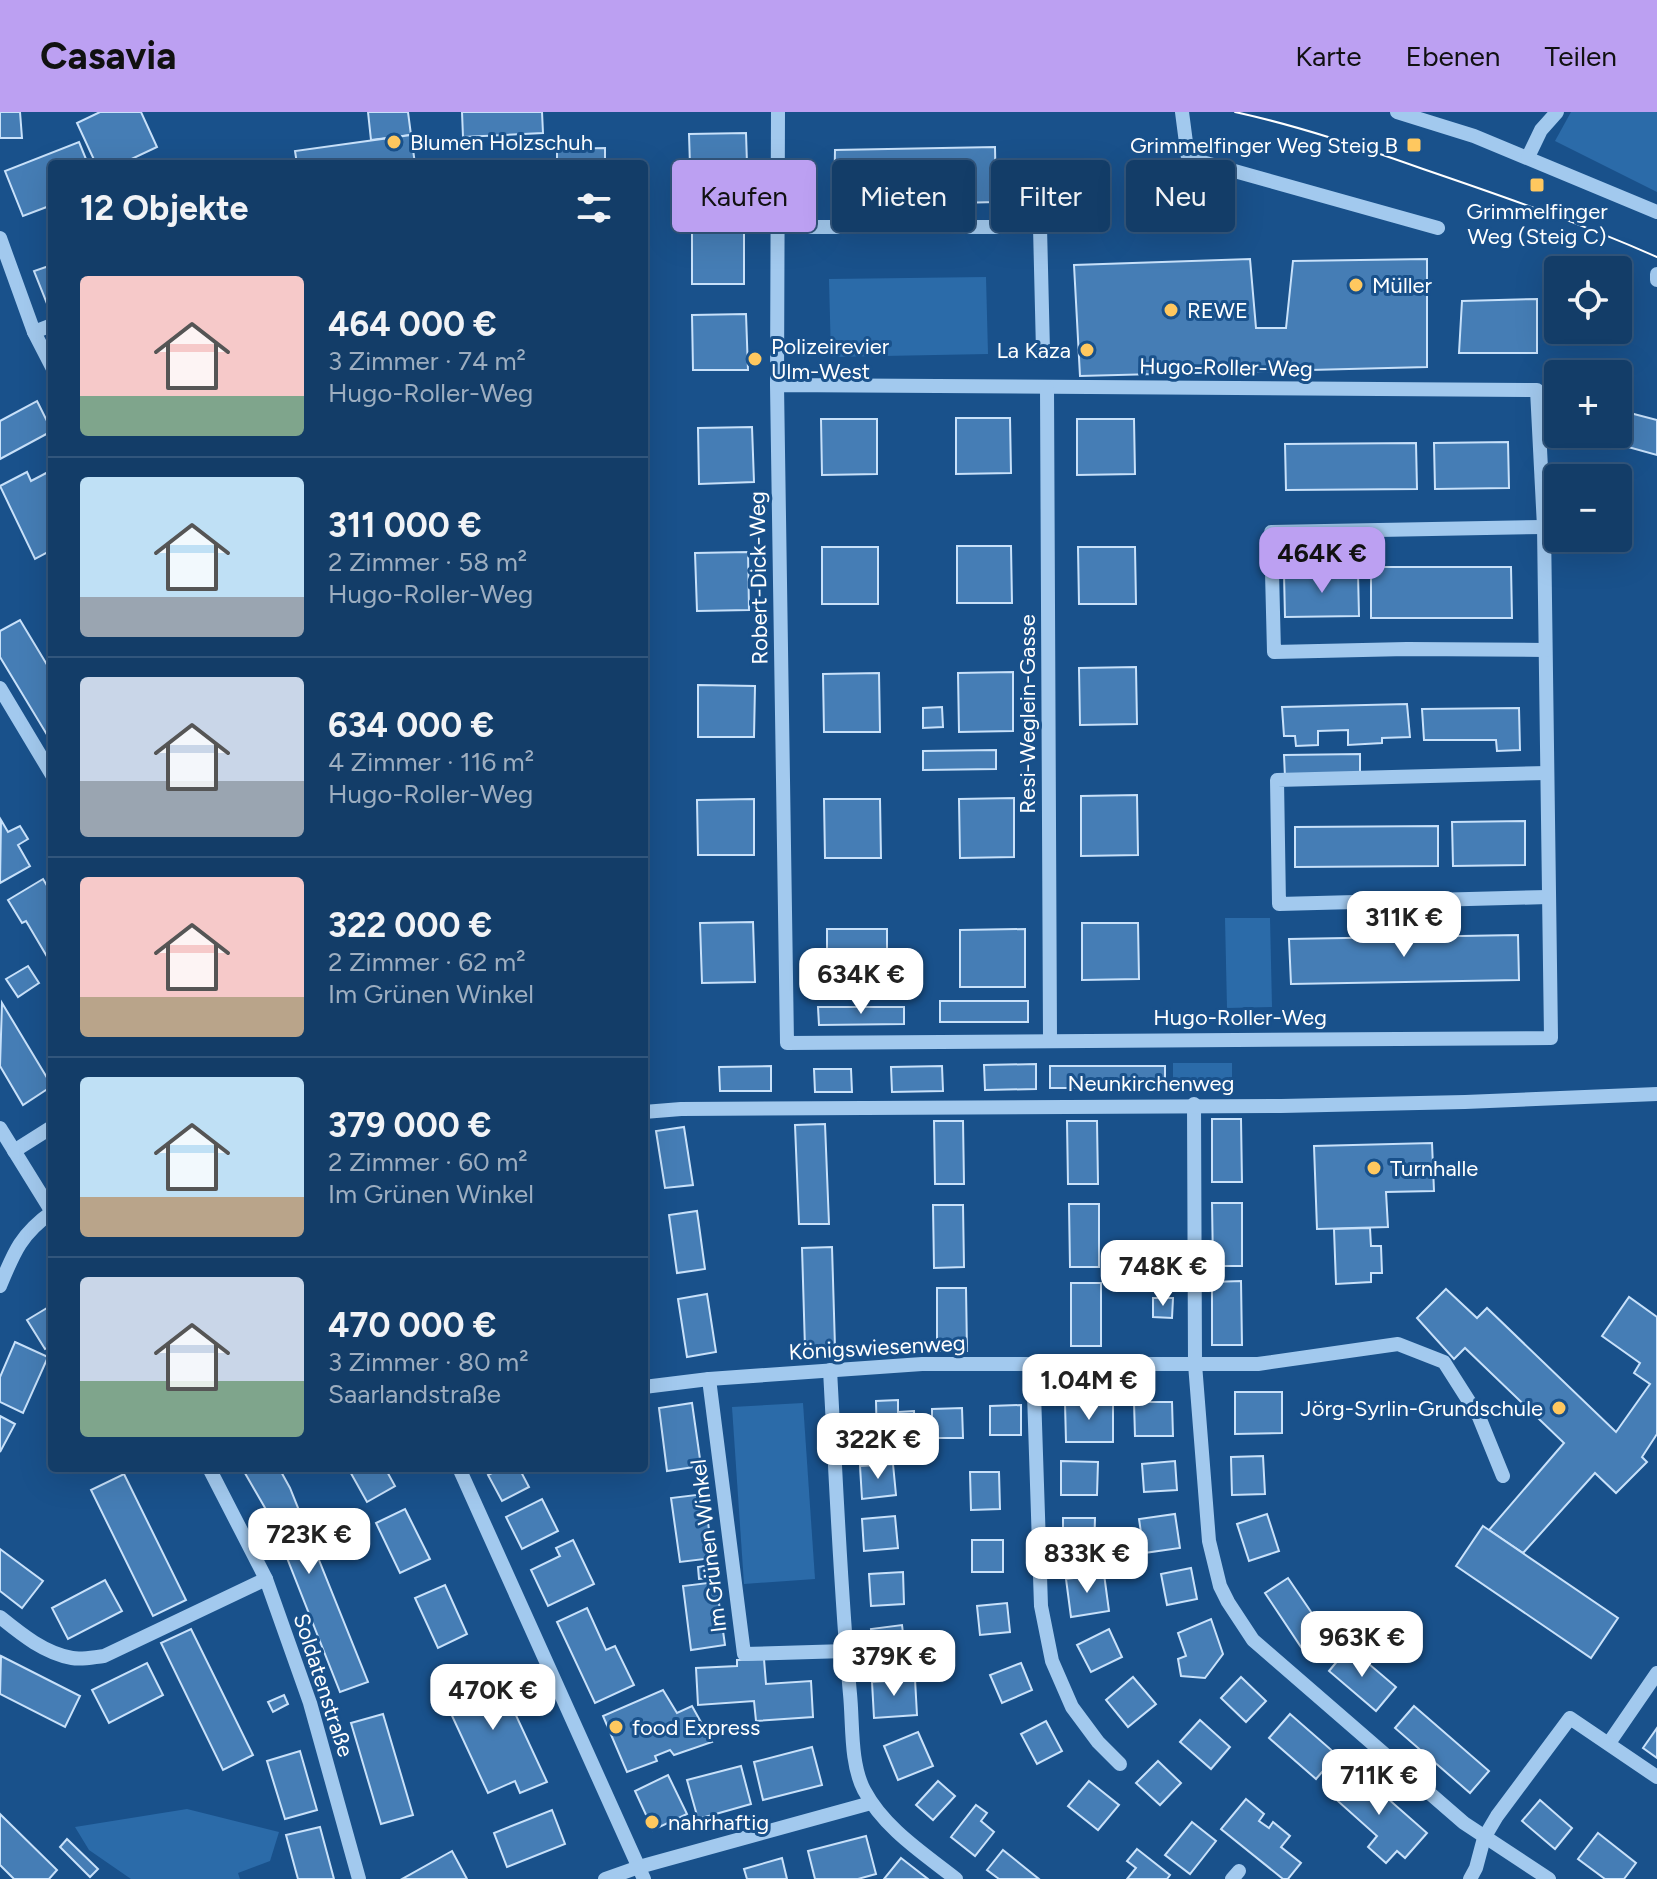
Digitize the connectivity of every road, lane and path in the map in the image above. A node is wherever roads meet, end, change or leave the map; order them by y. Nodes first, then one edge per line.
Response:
1 (778, 112) edge
2 (1182, 112) edge
3 (1397, 112) edge
4 (1557, 112) edge
5 (1528, 157) junction
6 (778, 160) edge
7 (1657, 212) edge
8 (816, 227) edge
9 (1438, 228) dead end
10 (778, 232) edge
11 (0, 238) edge
12 (48, 327) edge
13 (34, 332) junction
14 (1043, 351) dead end
15 (48, 359) edge
16 (777, 385) junction
17 (1047, 388) junction
18 (1544, 527) joint
19 (1544, 552) edge
20 (1545, 650) junction
21 (0, 688) edge
22 (48, 768) edge
23 (1547, 773) junction
24 (1548, 897) junction
25 (1050, 1040) junction
26 (787, 1043) joint
27 (1657, 1094) edge
28 (1194, 1104) junction
29 (648, 1112) edge
30 (0, 1128) edge
31 (48, 1130) edge
32 (14, 1151) junction
33 (48, 1206) edge
34 (48, 1215) edge
35 (0, 1286) edge
36 (1033, 1363) junction
37 (1195, 1364) junction
38 (830, 1370) junction
39 (709, 1379) junction
40 (648, 1387) edge
41 (211, 1472) edge
42 (461, 1472) edge
43 (1503, 1476) dead end
44 (266, 1579) junction
45 (0, 1617) edge
46 (846, 1651) junction
47 (1657, 1673) edge
48 (1609, 1743) junction
49 (1120, 1764) dead end
50 (1657, 1777) edge
51 (871, 1803) junction
52 (1484, 1838) junction
53 (642, 1873) edge
54 (359, 1879) edge
55 (605, 1879) edge
56 (956, 1879) edge
57 (1470, 1879) edge
58 (1549, 1879) edge

1 - 6 street, Robert-Dick-Weg
2 - 9 street
3 - 5 street
4 - 5 street
5 - 7 street
8 - 14 street
10 - 16 street, Robert-Dick-Weg
11 - 13 street
12 - 13 street
13 - 15 street
16 - 17 street, Hugo-Roller-Weg
16 - 26 street, Robert-Dick-Weg
17 - 18 street, Hugo-Roller-Weg
17 - 25 street, Resi-Weglein-Gasse
18 - 20 street
19 - 20 street, Hugo-Roller-Weg
20 - 23 street, Hugo-Roller-Weg
21 - 22 street
23 - 24 street, Hugo-Roller-Weg
23 - 24 street
24 - 25 street, Hugo-Roller-Weg
25 - 26 street, Hugo-Roller-Weg
27 - 28 street, Neunkirchenweg
28 - 29 street, Neunkirchenweg
28 - 37 street
30 - 32 street
31 - 32 street
32 - 33 street
34 - 35 street
36 - 37 street, Königswiesenweg
36 - 38 street, Königswiesenweg
36 - 49 street
37 - 43 street, Königswiesenweg
37 - 52 street
38 - 39 street, Königswiesenweg
38 - 46 street
39 - 40 street, Königswiesenweg
39 - 46 street, Im Grünen Winkel
41 - 44 street, Soldatenstraße
42 - 53 street
44 - 45 street
44 - 54 street, Soldatenstraße
46 - 51 street
47 - 48 street
48 - 50 street
48 - 52 street
51 - 53 street
51 - 56 street
52 - 57 street
52 - 58 street
53 - 55 street

